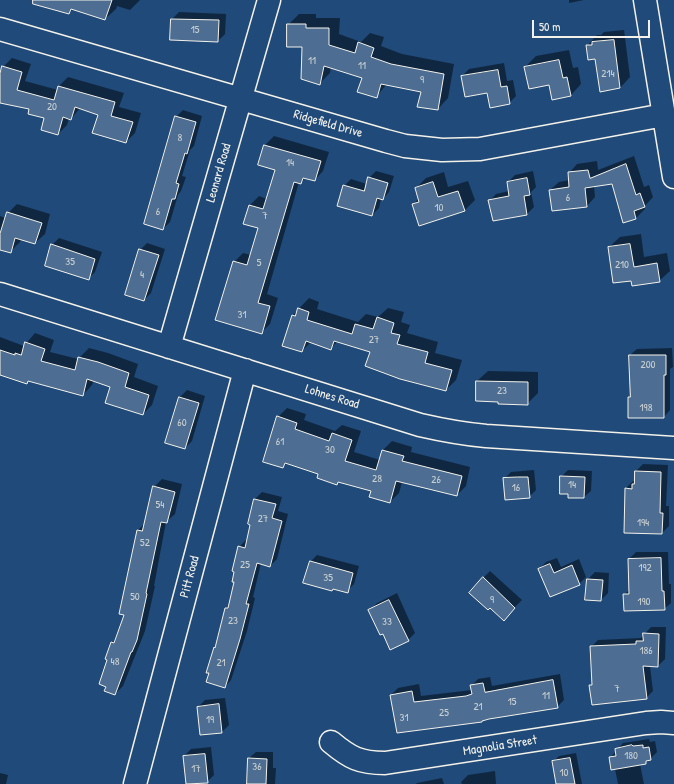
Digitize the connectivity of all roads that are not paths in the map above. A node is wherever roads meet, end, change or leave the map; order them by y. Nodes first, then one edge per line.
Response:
1 (269, 0) edge
2 (645, 0) edge
3 (0, 29) edge
4 (240, 99) junction
5 (664, 116) junction
6 (673, 167) edge
7 (0, 294) edge
8 (169, 347) junction
9 (245, 370) junction
10 (674, 448) edge
11 (674, 723) edge
12 (331, 742) dead end
13 (135, 784) edge

1 - 4 street, Leonard Road
2 - 5 street
3 - 4 street, Ridgefield Drive
4 - 5 street, Ridgefield Drive
4 - 8 street, Leonard Road
5 - 6 street
7 - 8 street, Lohnes Road
8 - 9 street, Lohnes Road
9 - 10 street, Lohnes Road
9 - 13 street, Pitt Road
11 - 12 street, Magnolia Street

